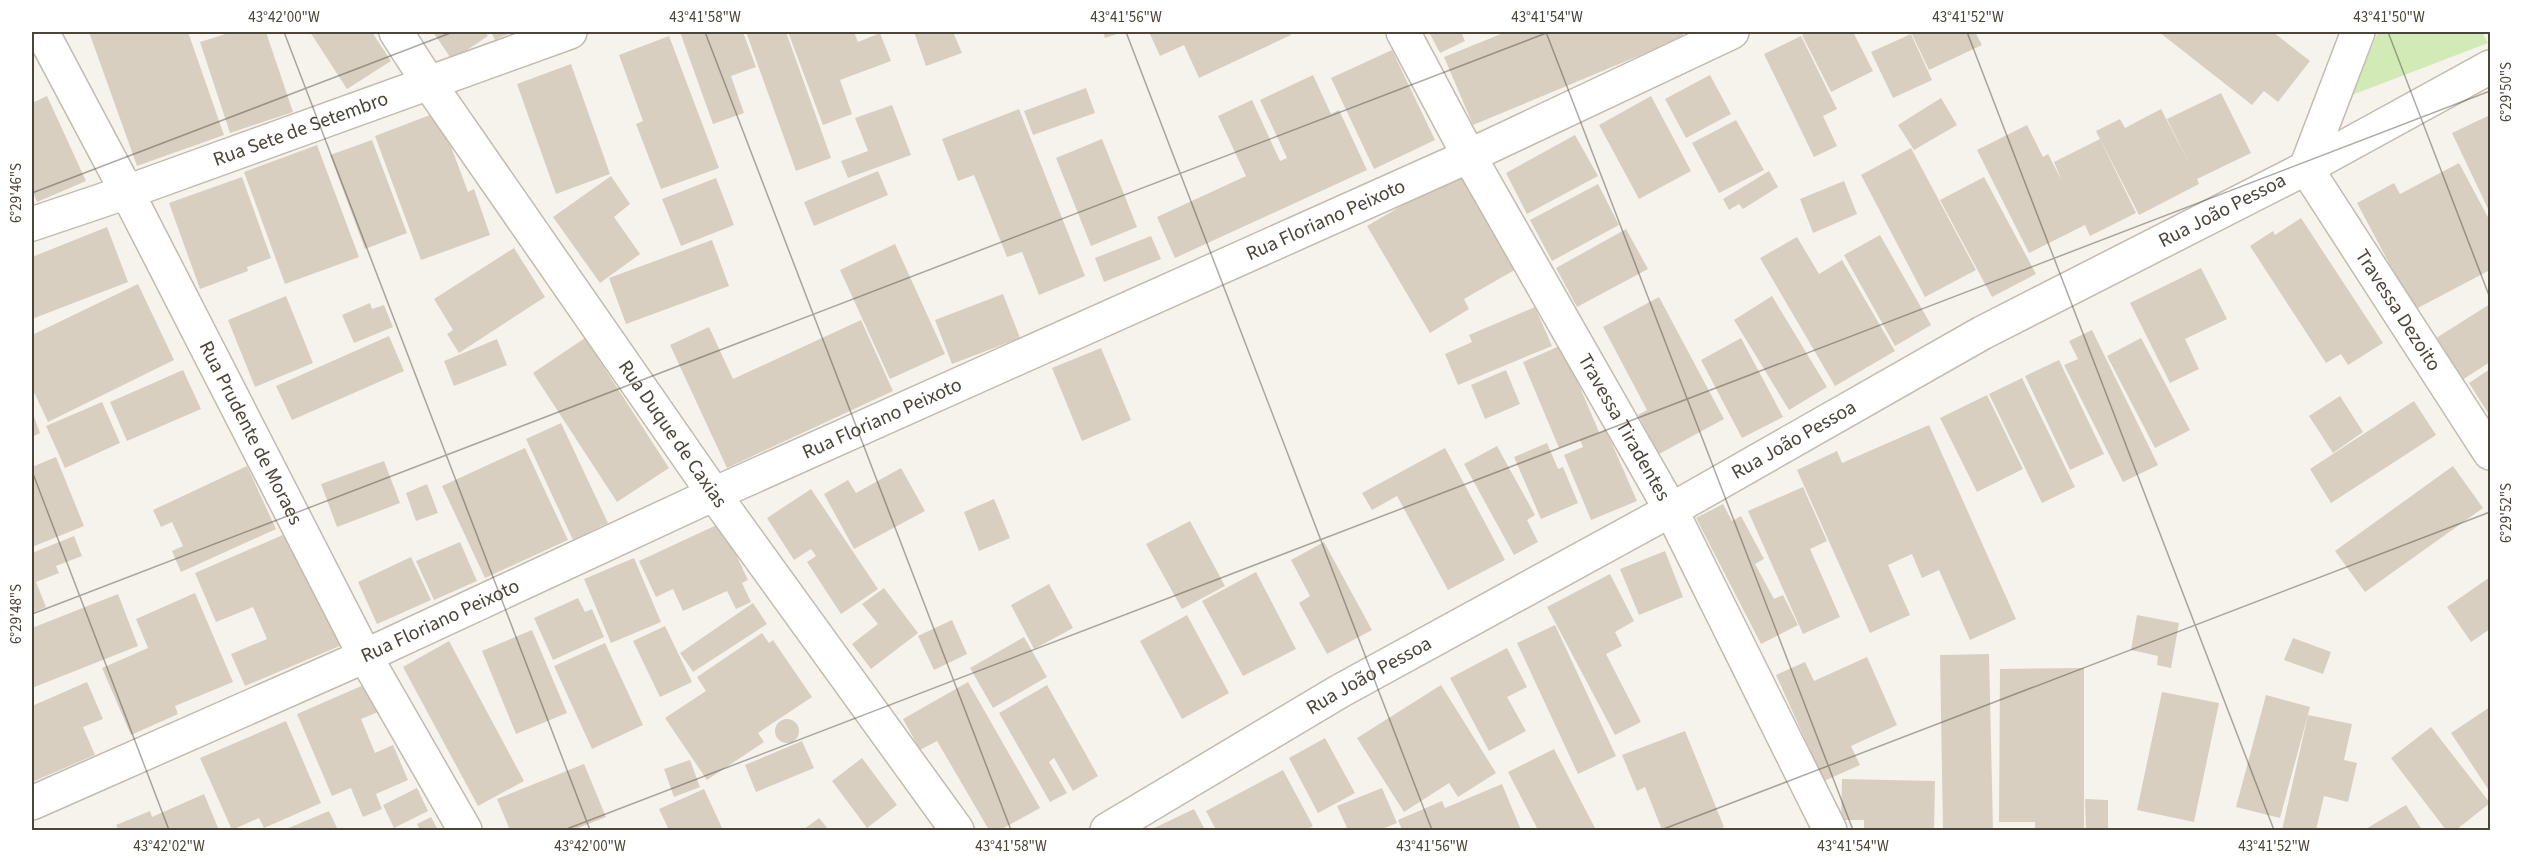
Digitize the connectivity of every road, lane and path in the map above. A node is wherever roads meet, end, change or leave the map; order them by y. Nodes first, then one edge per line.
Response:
1 (42, 32) edge
2 (396, 32) edge
3 (570, 32) edge
4 (1403, 32) edge
5 (1732, 32) edge
6 (2358, 32) edge
7 (2490, 67) edge
8 (428, 82) junction
9 (1469, 156) junction
10 (2306, 168) junction
11 (127, 192) junction
12 (32, 224) edge
13 (2490, 453) edge
14 (714, 494) junction
15 (1671, 510) junction
16 (365, 656) junction
17 (32, 803) edge
18 (465, 831) edge
19 (957, 831) edge
20 (1107, 831) edge
21 (1830, 831) edge

1 - 11 street, Rua Prudente de Moraes
2 - 8 street, Rua Duque de Caxias
3 - 8 street, Rua Sete de Setembro
4 - 9 street, Travessa Tiradentes
5 - 9 street, Rua Floriano Peixoto
6 - 10 street
7 - 10 street, Rua João Pessoa
8 - 11 street, Rua Sete de Setembro
8 - 14 street, Rua Duque de Caxias
9 - 14 street, Rua Floriano Peixoto
9 - 15 street, Travessa Tiradentes
10 - 13 street, Travessa Dezoito
10 - 15 street, Rua João Pessoa
11 - 12 street, Rua Sete de Setembro
11 - 16 street, Rua Prudente de Moraes
14 - 16 street, Rua Floriano Peixoto
14 - 19 street, Rua Duque de Caxias
15 - 20 street, Rua João Pessoa
15 - 21 street, Travessa Tiradentes
16 - 17 street, Rua Floriano Peixoto
16 - 18 street, Rua Prudente de Moraes

